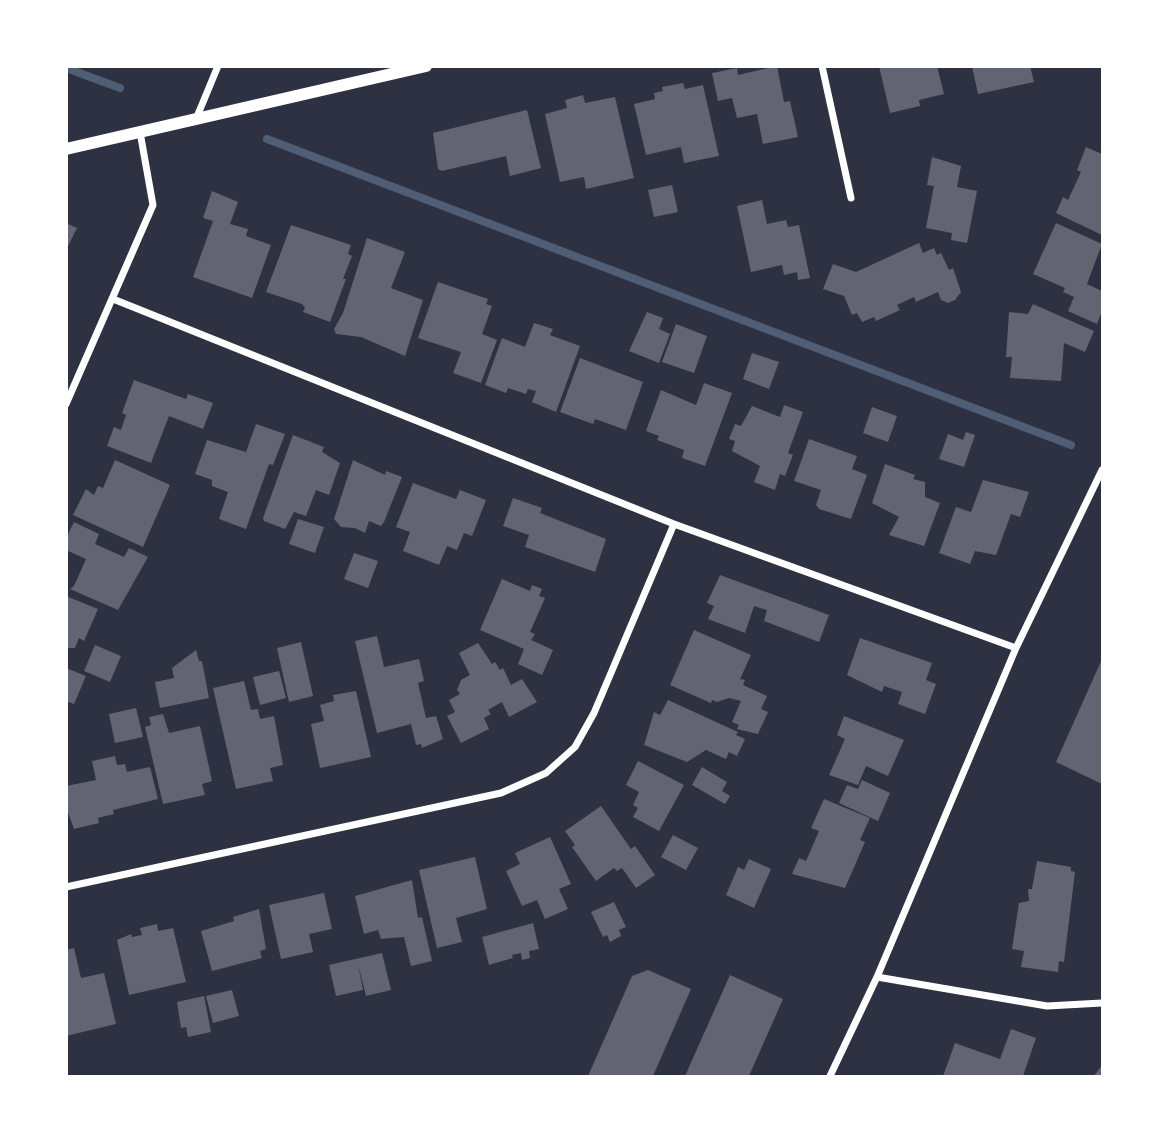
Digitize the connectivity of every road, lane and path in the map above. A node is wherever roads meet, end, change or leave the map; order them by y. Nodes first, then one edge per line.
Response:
1 (218, 66) edge
2 (426, 66) edge
3 (822, 66) edge
4 (195, 120) junction
5 (140, 132) junction
6 (66, 149) edge
7 (851, 198) dead end
8 (113, 299) junction
9 (66, 404) edge
10 (1102, 470) edge
11 (674, 524) junction
12 (1016, 648) junction
13 (66, 887) edge
14 (877, 977) junction
15 (1102, 1003) edge
16 (830, 1076) edge

1 - 4 street
2 - 4 street
3 - 7 street
4 - 5 street
5 - 6 street
5 - 8 street
8 - 9 street
8 - 11 street
10 - 12 street
11 - 12 street
11 - 13 street
12 - 14 street
14 - 15 street
14 - 16 street

